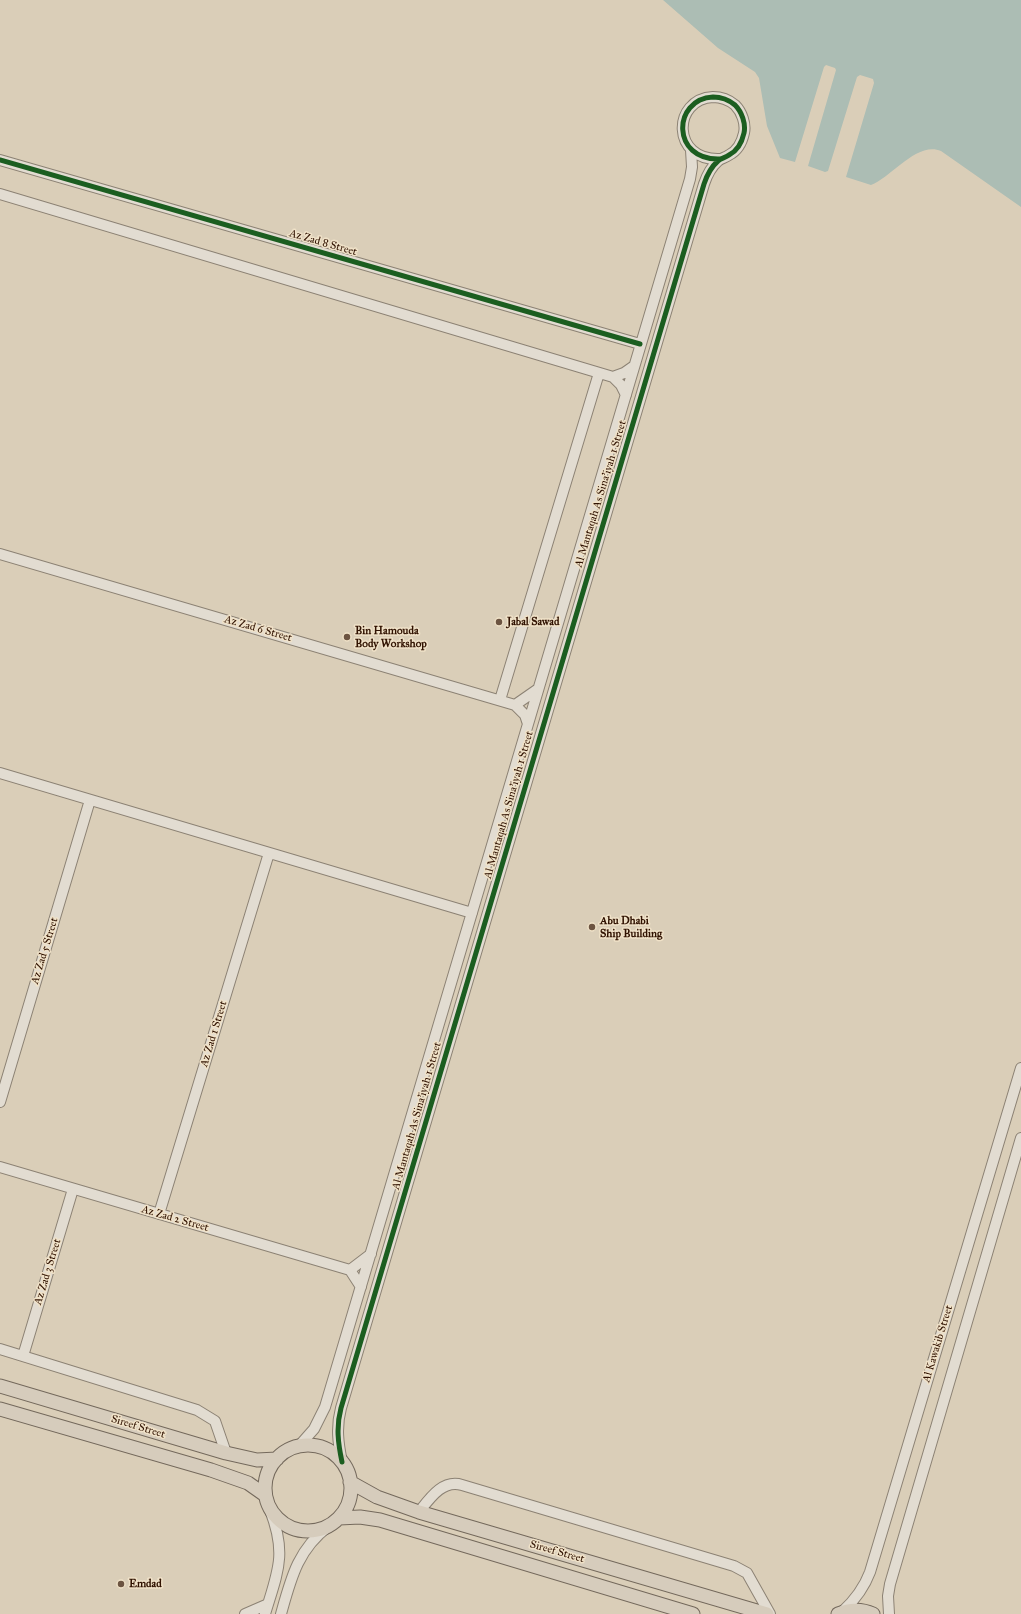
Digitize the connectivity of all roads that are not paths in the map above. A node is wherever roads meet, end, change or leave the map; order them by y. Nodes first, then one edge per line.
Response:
1 (690, 150) junction
2 (720, 159) junction
3 (0, 160) edge
4 (0, 194) edge
5 (640, 344) junction
6 (634, 366) junction
7 (599, 373) junction
8 (613, 377) junction
9 (626, 395) junction
10 (0, 554) edge
11 (538, 689) junction
12 (500, 700) junction
13 (515, 705) junction
14 (528, 724) junction
15 (0, 773) edge
16 (90, 800) junction
17 (269, 853) junction
18 (472, 913) junction
19 (1021, 1068) edge
20 (0, 1102) edge
21 (1021, 1138) edge
22 (0, 1167) edge
23 (73, 1189) junction
24 (159, 1214) junction
25 (371, 1254) junction
26 (350, 1270) junction
27 (361, 1287) junction
28 (0, 1349) edge
29 (23, 1356) junction
30 (0, 1386) edge
31 (0, 1409) edge
32 (299, 1446) junction
33 (226, 1453) junction
34 (276, 1459) junction
35 (342, 1462) junction
36 (350, 1482) junction
37 (265, 1494) junction
38 (270, 1510) junction
39 (419, 1512) junction
40 (334, 1522) junction
41 (266, 1609) edge
42 (840, 1613) edge
43 (245, 1614) edge
44 (281, 1614) edge
45 (693, 1614) edge
46 (769, 1614) edge
47 (873, 1614) edge
48 (889, 1614) edge

1 - 2 street
1 - 2 street, Al Mantaqah As Sina'iyah 1 Street
1 - 5 street, Al Mantaqah As Sina'iyah 1 Street
2 - 35 street, Al Mantaqah As Sina'iyah 1 Street
3 - 5 street, Az Zad 8 Street
4 - 7 street
5 - 6 street, Al Mantaqah As Sina'iyah 1 Street
6 - 8 street
6 - 9 street, Al Mantaqah As Sina'iyah 1 Street
7 - 8 street
7 - 12 street
8 - 9 street
9 - 11 street, Al Mantaqah As Sina'iyah 1 Street
10 - 12 street, Az Zad 6 Street
11 - 13 street
11 - 14 street, Al Mantaqah As Sina'iyah 1 Street
12 - 13 street, Az Zad 6 Street
13 - 14 street
14 - 18 street, Al Mantaqah As Sina'iyah 1 Street
15 - 16 street
16 - 17 street
16 - 20 street, Az Zad 5 Street
17 - 18 street
17 - 24 street, Az Zad 1 Street
18 - 25 street, Al Mantaqah As Sina'iyah 1 Street
19 - 42 street, Al Kawakib Street
21 - 48 street, Al Kawakib Street
22 - 23 street, Az Zad 2 Street
23 - 24 street, Az Zad 2 Street
23 - 29 street, Az Zad 3 Street
24 - 26 street, Az Zad 2 Street
25 - 26 street
25 - 27 street, Al Mantaqah As Sina'iyah 1 Street
26 - 27 street
27 - 32 street, Al Mantaqah As Sina'iyah 1 Street
28 - 29 street
29 - 33 street
30 - 33 main road, Sireef Street
31 - 37 main road, Sireef Street
32 - 34 main road
32 - 35 main road
33 - 34 main road, Sireef Street
34 - 37 main road
35 - 36 main road
36 - 39 main road, Sireef Street
36 - 40 main road
37 - 38 main road
38 - 40 main road
38 - 41 street
39 - 46 main road, Sireef Street
39 - 46 street
40 - 44 street
40 - 45 main road, Sireef Street
41 - 43 street
42 - 47 main road

